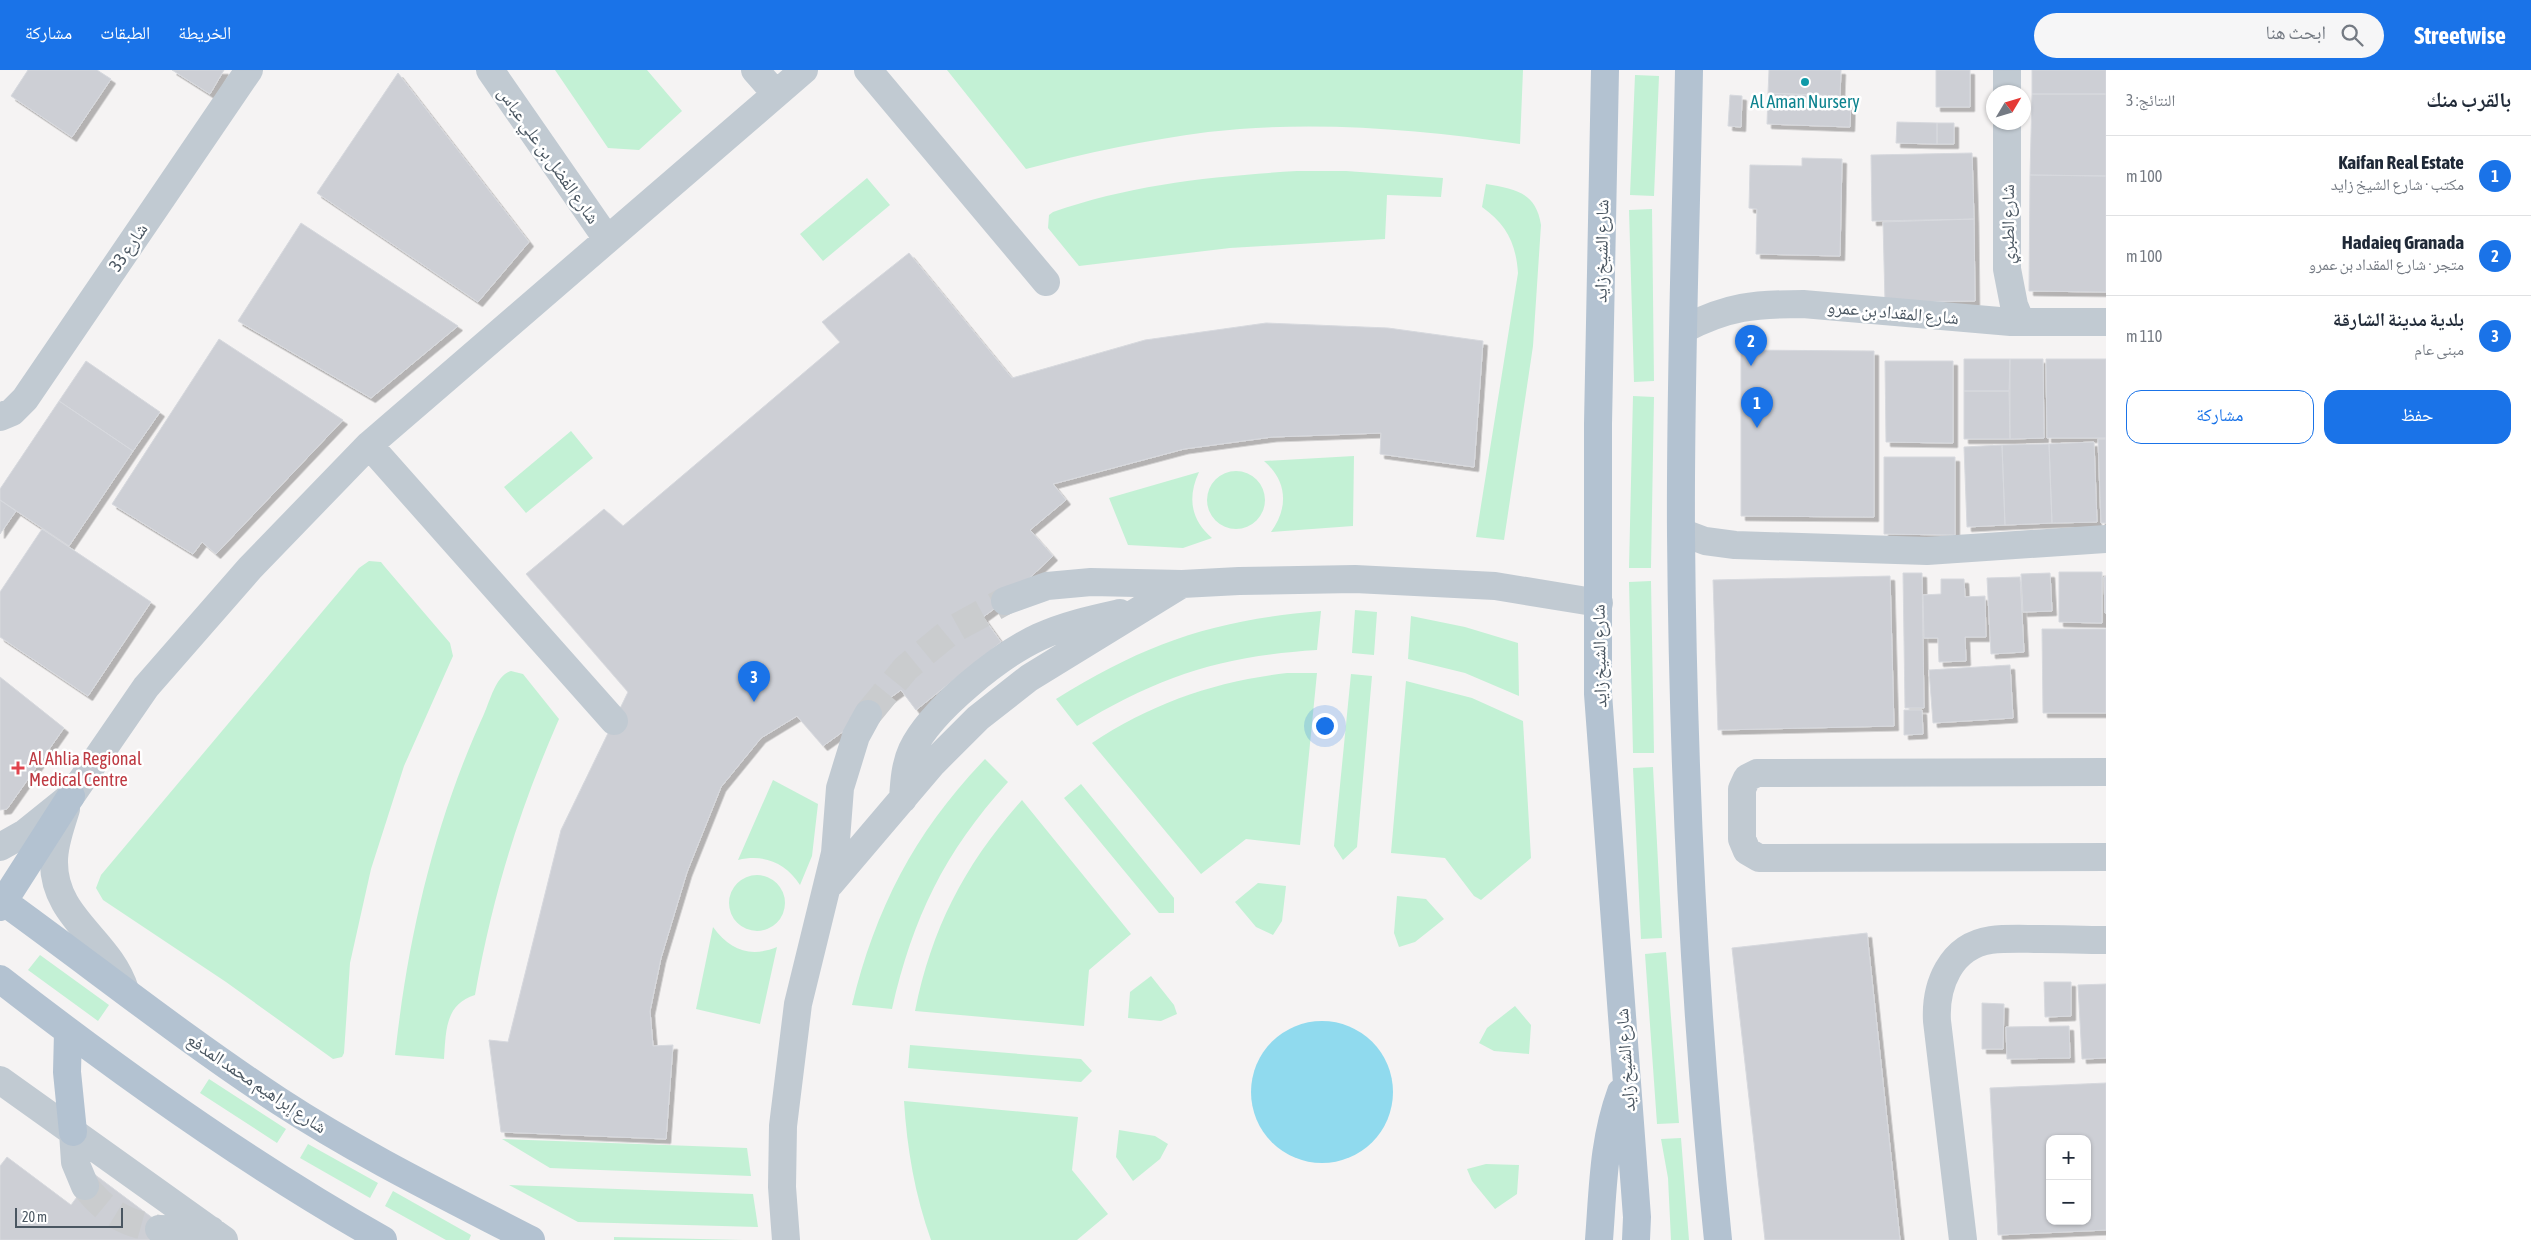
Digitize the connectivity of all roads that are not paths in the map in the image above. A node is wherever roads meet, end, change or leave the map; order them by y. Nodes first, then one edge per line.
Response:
1 (249, 70) edge
2 (490, 70) edge
3 (755, 70) edge
4 (804, 70) edge
5 (868, 70) edge
6 (1605, 70) edge
7 (1689, 70) edge
8 (2007, 70) edge
9 (2007, 85) edge
10 (776, 94) junction
11 (2007, 130) edge
12 (607, 239) junction
13 (1046, 282) dead end
14 (2021, 322) junction
15 (2106, 322) edge
16 (1684, 329) junction
17 (0, 417) edge
18 (369, 445) junction
19 (1681, 532) junction
20 (2106, 539) edge
21 (1182, 584) junction
22 (1005, 601) tunnel mouth
23 (1598, 603) junction
24 (868, 714) tunnel mouth
25 (614, 721) dead end
26 (2106, 772) edge
27 (71, 796) junction
28 (0, 847) edge
29 (2106, 857) edge
30 (829, 885) junction
31 (1, 902) edge
32 (2106, 940) edge
33 (0, 979) edge
34 (125, 990) junction
35 (68, 1032) junction
36 (1627, 1077) junction
37 (0, 1080) edge
38 (73, 1132) junction
39 (85, 1186) tunnel mouth
40 (159, 1229) tunnel mouth
41 (217, 1235) edge
42 (383, 1240) edge
43 (531, 1240) edge
44 (786, 1240) edge
45 (1599, 1240) edge
46 (1636, 1240) edge
47 (1718, 1240) edge
48 (1963, 1240) edge

1 - 17 street, شارع 33
2 - 12 street, شارع الفضل بن علي عباس
3 - 10 street
4 - 10 street
5 - 13 street
6 - 23 main road, شارع الشيخ زايد
7 - 16 main road
8 - 9 street
10 - 12 street
11 - 14 street, شارع الطبري
12 - 18 street
14 - 15 street, شارع المقداد بن عمرو
14 - 16 street, شارع المقداد بن عمرو
16 - 19 main road
18 - 25 street
18 - 27 street
19 - 20 street
19 - 47 main road
21 - 22 street
21 - 23 street
21 - 30 street
23 - 36 main road, شارع الشيخ زايد
24 - 30 street
26 - 29 street
27 - 28 street
27 - 31 main road
27 - 34 street
30 - 44 street
31 - 34 main road, شارع إبراهيم محمد المدفع
32 - 48 street
33 - 35 main road
34 - 43 main road, شارع إبراهيم محمد المدفع
35 - 38 main road
35 - 42 main road
36 - 45 main road
36 - 46 main road, شارع الشيخ زايد
37 - 38 street
38 - 39 street
38 - 41 street
40 - 41 street

